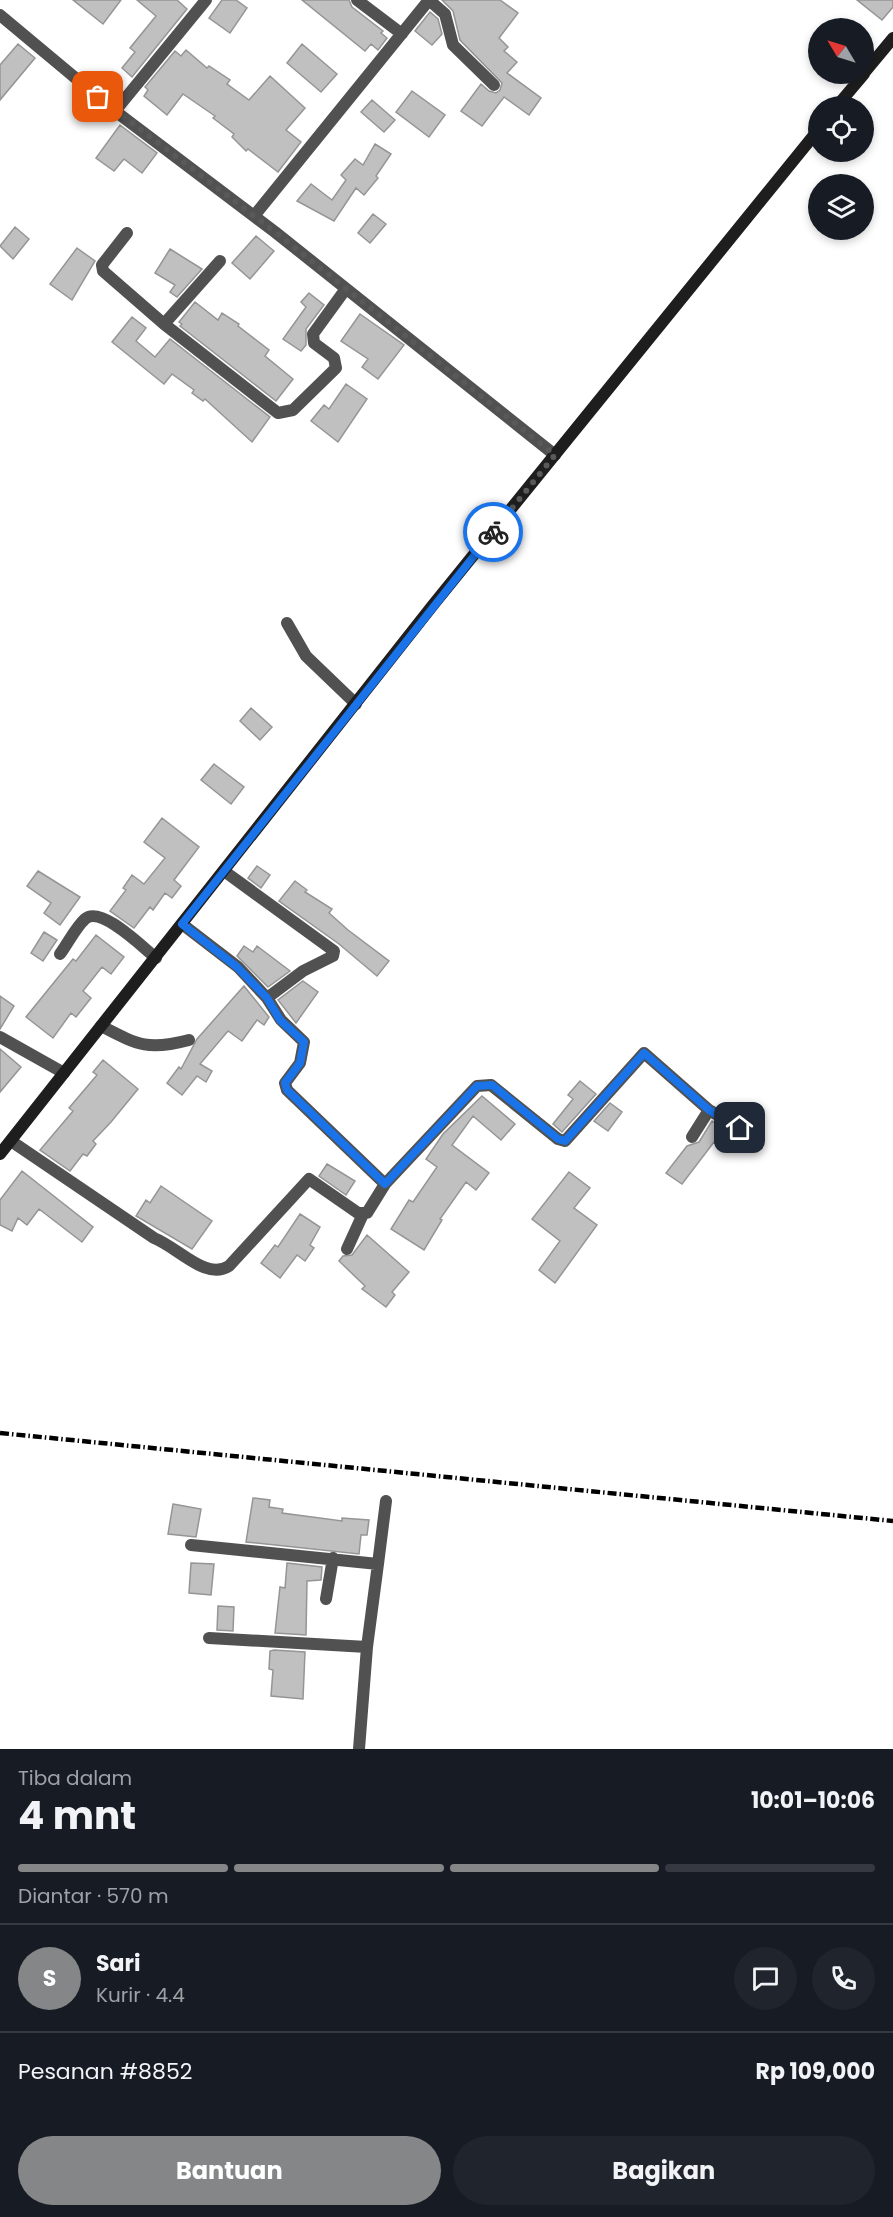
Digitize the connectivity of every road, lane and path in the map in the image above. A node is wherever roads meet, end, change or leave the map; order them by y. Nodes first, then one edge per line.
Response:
1 (206, 0) edge
2 (357, 0) edge
3 (429, 0) edge
4 (0, 15) edge
5 (402, 34) junction
6 (893, 38) edge
7 (874, 61) edge
8 (855, 84) edge
9 (494, 85) dead end
10 (845, 96) edge
11 (115, 111) junction
12 (808, 143) edge
13 (254, 216) junction
14 (127, 233) dead end
15 (220, 261) dead end
16 (345, 290) junction
17 (164, 324) junction
18 (555, 455) junction
19 (287, 623) dead end
20 (356, 704) junction
21 (224, 871) junction
22 (182, 924) junction
23 (60, 954) dead end
24 (156, 958) junction
25 (267, 998) junction
26 (101, 1026) junction
27 (0, 1037) edge
28 (189, 1040) dead end
29 (64, 1073) junction
30 (709, 1110) junction
31 (692, 1137) dead end
32 (10, 1141) junction
33 (757, 1142) dead end
34 (0, 1154) edge
35 (385, 1184) junction
36 (363, 1214) junction
37 (347, 1249) dead end
38 (386, 1501) dead end
39 (191, 1545) dead end
40 (333, 1558) junction
41 (378, 1564) junction
42 (326, 1599) dead end
43 (209, 1638) dead end
44 (367, 1647) junction
45 (359, 1749) edge

1 - 11 street
2 - 5 street
3 - 5 street
3 - 9 street
4 - 11 street
5 - 13 street
6 - 7 main road
8 - 10 main road
11 - 13 street
12 - 18 main road
13 - 16 street
14 - 17 street
15 - 17 street
16 - 17 street
16 - 18 street
18 - 20 main road
19 - 20 street
20 - 21 main road
21 - 22 main road
21 - 25 street
22 - 24 main road
22 - 25 street
23 - 24 street
24 - 26 main road
25 - 35 street
26 - 28 street
26 - 29 main road
27 - 29 street
29 - 32 main road
30 - 31 street
30 - 33 street
30 - 35 street
32 - 34 main road
32 - 36 street
35 - 36 street
36 - 37 street
38 - 41 street
39 - 40 street
40 - 41 street
40 - 42 street
41 - 44 street
43 - 44 street
44 - 45 street

